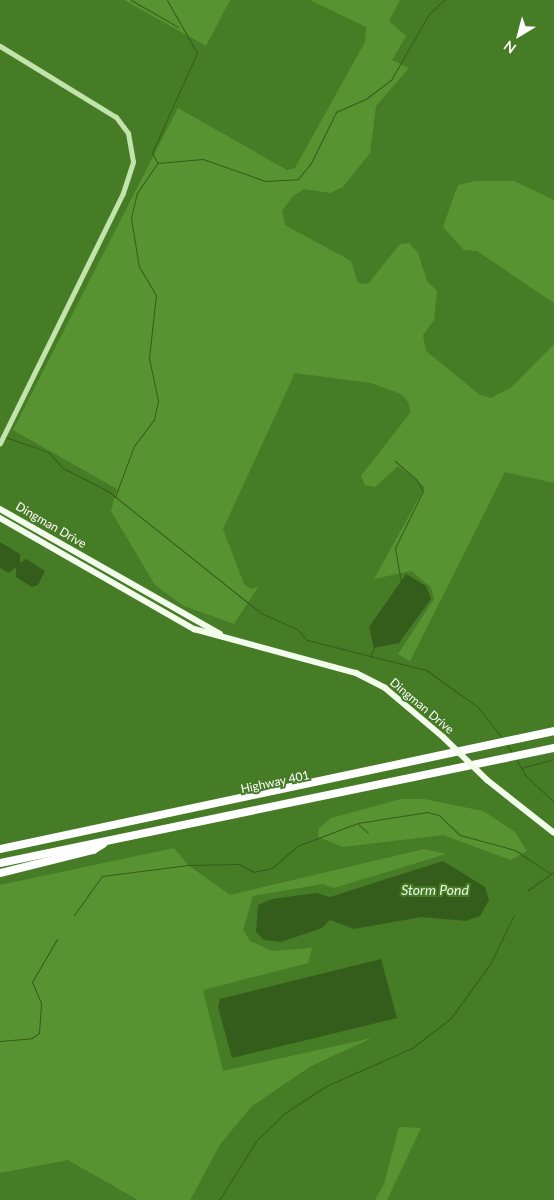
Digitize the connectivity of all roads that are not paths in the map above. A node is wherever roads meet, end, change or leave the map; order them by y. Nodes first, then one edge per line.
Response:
1 (0, 46) edge
2 (1, 442) edge
3 (0, 509) edge
4 (0, 518) edge
5 (221, 635) junction
6 (554, 731) edge
7 (554, 748) edge
8 (554, 833) edge
9 (107, 842) junction
10 (0, 849) edge
11 (0, 863) edge
12 (0, 872) edge

1 - 2 street
3 - 5 main road, Dingman Drive
4 - 5 main road, Dingman Drive
5 - 8 main road, Dingman Drive, bridge
6 - 10 highway, Highway 401
7 - 9 highway, Highway 401
9 - 11 highway, Highway 401
9 - 12 highway

